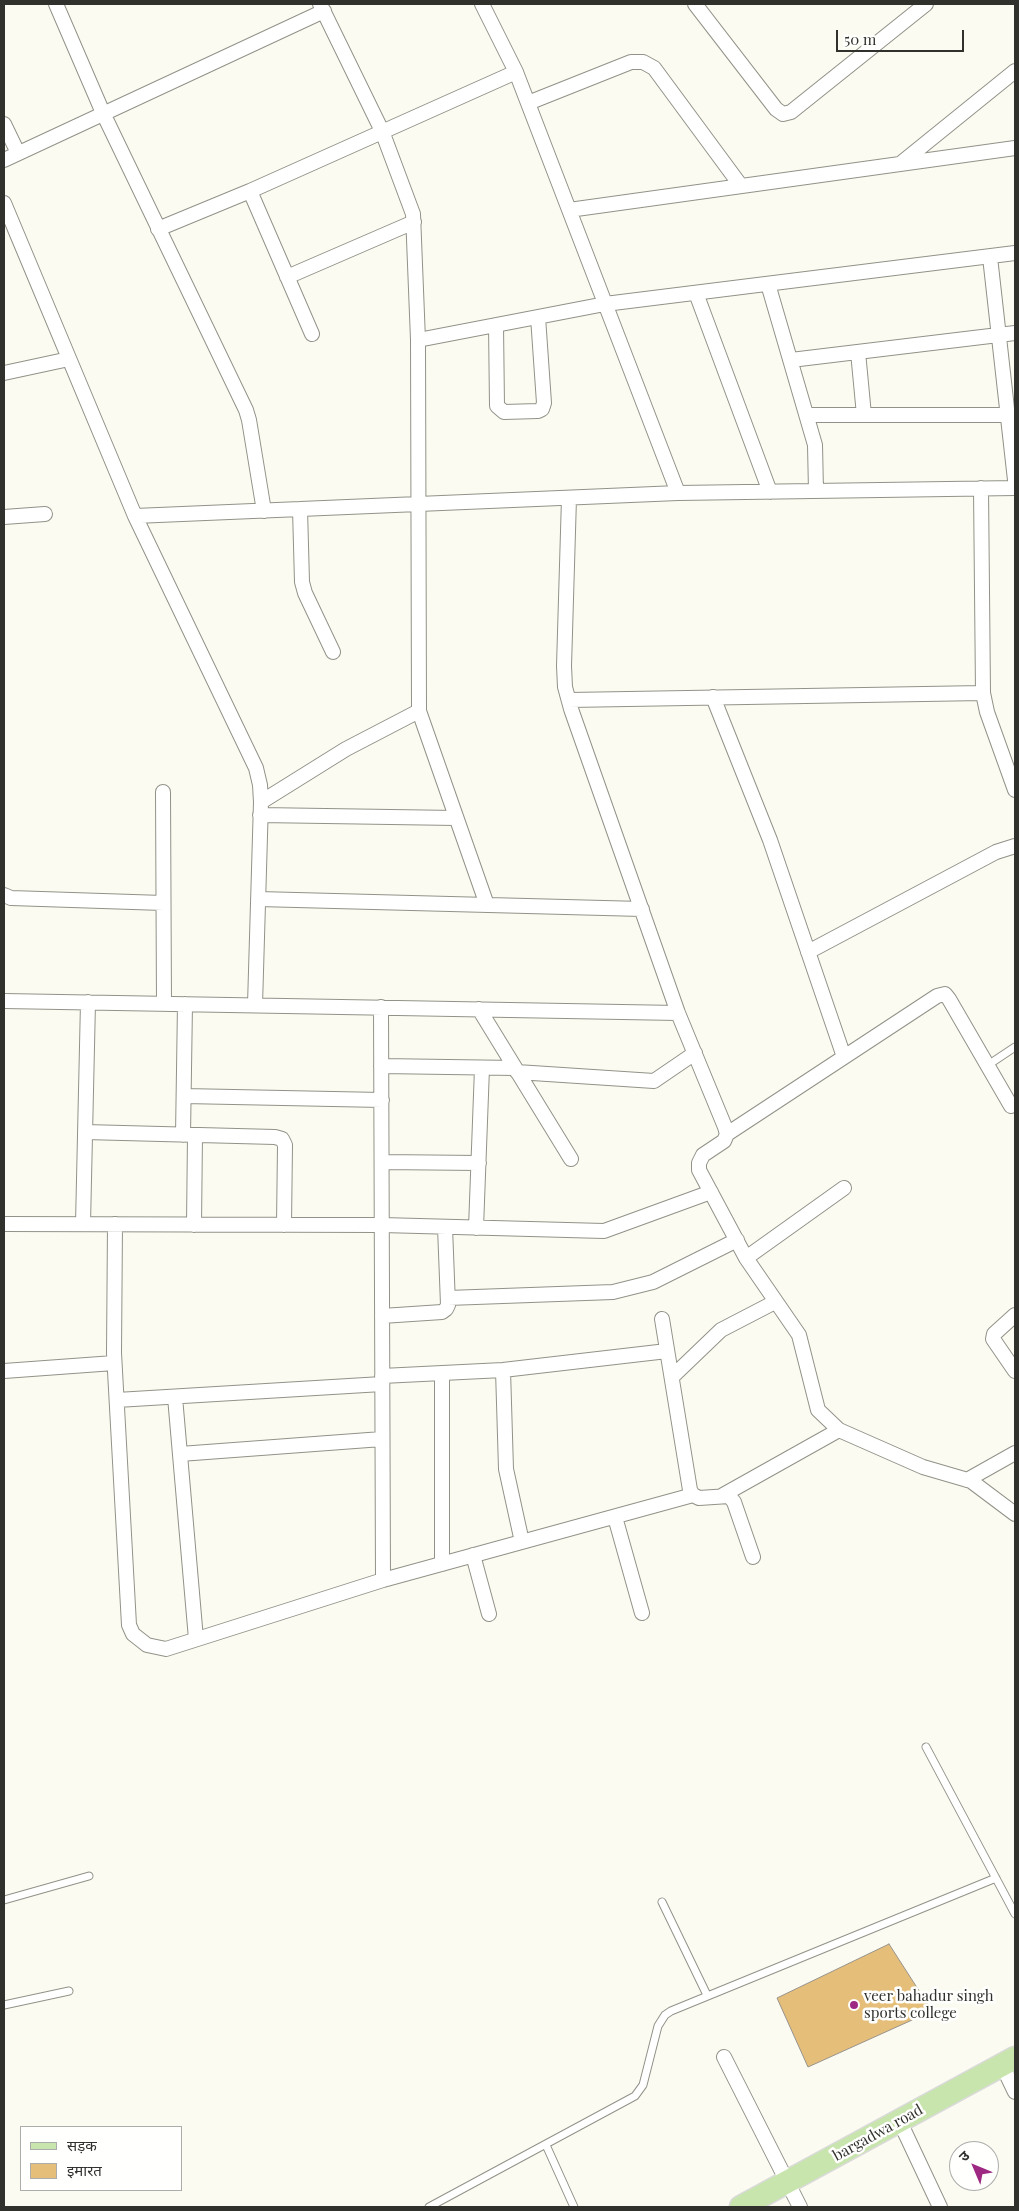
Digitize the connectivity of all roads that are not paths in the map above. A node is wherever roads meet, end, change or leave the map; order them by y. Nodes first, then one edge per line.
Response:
1 (56, 4) edge
2 (482, 4) edge
3 (695, 4) edge
4 (926, 4) edge
5 (322, 7) edge
6 (1015, 71) edge
7 (516, 72) junction
8 (528, 103) junction
9 (103, 113) junction
10 (4, 124) edge
11 (382, 131) junction
12 (1015, 148) edge
13 (18, 153) junction
14 (4, 160) edge
15 (900, 164) junction
16 (741, 186) junction
17 (250, 191) junction
18 (4, 203) edge
19 (569, 210) junction
20 (414, 222) junction
21 (158, 229) junction
22 (1015, 253) edge
23 (990, 256) junction
24 (287, 277) junction
25 (768, 284) junction
26 (696, 293) junction
27 (605, 304) junction
28 (538, 317) junction
29 (496, 325) junction
30 (1015, 333) edge
31 (312, 334) dead end
32 (999, 335) junction
33 (418, 340) junction
34 (858, 352) junction
35 (69, 359) junction
36 (791, 360) junction
37 (4, 373) edge
38 (807, 415) junction
39 (864, 415) junction
40 (1012, 416) edge
41 (1015, 480) edge
42 (981, 488) junction
43 (1015, 488) edge
44 (816, 491) junction
45 (770, 492) junction
46 (678, 493) junction
47 (568, 498) junction
48 (419, 504) junction
49 (300, 509) junction
50 (264, 510) junction
51 (44, 514) dead end
52 (135, 516) junction
53 (4, 517) edge
54 (333, 652) dead end
55 (983, 693) junction
56 (713, 697) junction
57 (568, 700) junction
58 (419, 711) junction
59 (1015, 790) edge
60 (163, 792) dead end
61 (261, 808) junction
62 (456, 818) junction
63 (1015, 846) edge
64 (4, 895) edge
65 (258, 899) junction
66 (164, 903) junction
67 (487, 905) junction
68 (642, 909) junction
69 (808, 952) junction
70 (4, 1001) edge
71 (88, 1002) junction
72 (164, 1004) junction
73 (185, 1004) junction
74 (255, 1005) junction
75 (381, 1007) junction
76 (479, 1009) junction
77 (678, 1012) junction
78 (1015, 1047) edge
79 (695, 1053) junction
80 (844, 1057) junction
81 (988, 1065) junction
82 (381, 1066) junction
83 (482, 1068) junction
84 (516, 1070) junction
85 (184, 1096) junction
86 (382, 1100) junction
87 (1011, 1106) dead end
88 (85, 1132) junction
89 (727, 1134) junction
90 (189, 1135) junction
91 (571, 1159) dead end
92 (382, 1162) junction
93 (479, 1163) junction
94 (844, 1188) dead end
95 (711, 1192) junction
96 (4, 1224) edge
97 (83, 1224) junction
98 (115, 1224) junction
99 (194, 1225) junction
100 (284, 1225) junction
101 (382, 1225) junction
102 (444, 1227) junction
103 (476, 1228) junction
104 (737, 1240) junction
105 (746, 1258) junction
106 (448, 1298) junction
107 (775, 1302) junction
108 (1015, 1315) edge
109 (382, 1316) junction
110 (662, 1319) dead end
111 (667, 1350) junction
112 (114, 1363) junction
113 (503, 1370) junction
114 (4, 1371) edge
115 (1015, 1371) edge
116 (442, 1373) junction
117 (672, 1377) junction
118 (382, 1380) junction
119 (175, 1396) junction
120 (117, 1400) junction
121 (839, 1430) junction
122 (382, 1439) junction
123 (1015, 1452) edge
124 (180, 1454) junction
125 (967, 1480) junction
126 (693, 1495) junction
127 (723, 1495) junction
128 (1015, 1514) edge
129 (615, 1517) junction
130 (522, 1542) junction
131 (473, 1555) junction
132 (753, 1557) dead end
133 (442, 1564) junction
134 (383, 1580) junction
135 (642, 1613) dead end
136 (489, 1614) dead end
137 (196, 1639) junction
138 (926, 1747) dead end
139 (89, 1876) dead end
140 (996, 1878) junction
141 (4, 1900) edge
142 (662, 1902) dead end
143 (1015, 1914) edge
144 (69, 1991) dead end
145 (707, 1995) junction
146 (4, 2005) edge
147 (724, 2057) dead end
148 (1009, 2062) edge
149 (1015, 2092) edge
150 (900, 2122) junction
151 (546, 2145) junction
152 (787, 2184) junction
153 (429, 2207) edge
154 (574, 2207) edge
155 (741, 2207) edge
156 (800, 2207) edge
157 (940, 2207) edge

1 - 9 street
2 - 7 street
3 - 4 street
5 - 9 street
5 - 11 street
6 - 15 street
7 - 8 street
7 - 11 street
8 - 16 street
8 - 19 street
9 - 13 street
9 - 21 street
10 - 13 street
11 - 17 street
11 - 20 street
12 - 15 street
13 - 14 street
15 - 16 street
16 - 19 street
17 - 21 street
17 - 24 street
18 - 35 street
19 - 27 street
20 - 24 street
20 - 33 street
21 - 50 street
22 - 23 street
23 - 25 street
23 - 32 street
24 - 31 street
25 - 26 street
25 - 36 street
26 - 27 street
26 - 45 street
27 - 28 street
27 - 46 street
28 - 29 street
28 - 29 street
29 - 33 street
30 - 32 street
32 - 34 street
32 - 40 street
33 - 48 street
34 - 36 street
34 - 39 street
35 - 37 street
35 - 52 street
36 - 38 street
38 - 39 street
38 - 44 street
39 - 40 street
40 - 41 street
42 - 43 street
42 - 44 street
42 - 55 street
44 - 45 street
45 - 46 street
46 - 47 street
47 - 48 street
47 - 57 street
48 - 49 street
48 - 58 street
49 - 50 street
49 - 54 street
50 - 52 street
51 - 53 street
52 - 61 street
55 - 56 street
55 - 59 street
56 - 57 street
56 - 69 street
57 - 68 street
58 - 61 street
58 - 62 street
60 - 66 street
61 - 62 street
61 - 65 street
62 - 67 street
63 - 69 street
64 - 66 street
65 - 67 street
65 - 74 street
66 - 72 street
67 - 68 street
68 - 77 street
69 - 80 street
70 - 71 street
71 - 72 street
71 - 88 street
72 - 73 street
73 - 74 street
73 - 85 street
74 - 75 street
75 - 76 street
75 - 82 street
76 - 77 street
76 - 84 street
77 - 79 street
78 - 81 lane
79 - 84 street
79 - 89 street
80 - 81 street
80 - 89 street
81 - 87 street
82 - 83 street
82 - 86 street
83 - 84 street
83 - 93 street
84 - 91 street
85 - 86 street
85 - 90 street
86 - 92 street
88 - 90 street
88 - 97 street
89 - 95 street
90 - 99 street
90 - 100 street
92 - 93 street
92 - 101 street
93 - 103 street
94 - 105 street
95 - 103 street
95 - 104 street
96 - 97 street
97 - 98 street
98 - 99 street
98 - 112 street
99 - 100 street
100 - 101 street
101 - 102 street
101 - 109 street
102 - 103 street
102 - 106 street
104 - 105 street
104 - 106 street
105 - 107 street
106 - 109 street
107 - 117 street
107 - 121 street
108 - 115 street
109 - 118 street
110 - 111 street
111 - 113 street
111 - 117 street
112 - 114 street
112 - 120 street
113 - 116 street
113 - 130 street
116 - 118 street
116 - 133 street
117 - 126 street
118 - 119 street
118 - 122 street
119 - 120 street
119 - 124 street
120 - 137 street
121 - 125 street
121 - 127 street
122 - 124 street
122 - 134 street
123 - 125 street
124 - 137 street
125 - 128 street
126 - 127 street
126 - 129 street
127 - 132 street
129 - 130 street
129 - 135 street
130 - 131 street
131 - 133 street
131 - 136 street
133 - 134 street
134 - 137 street
138 - 140 lane
139 - 141 lane
140 - 143 lane
140 - 145 lane
142 - 145 lane
144 - 146 lane
145 - 151 lane
147 - 152 street
148 - 149 street
148 - 150 main road, bargadwa road
150 - 152 main road, bargadwa road
150 - 157 street
151 - 153 lane
151 - 154 lane
152 - 155 main road, bargadwa road
152 - 156 street

